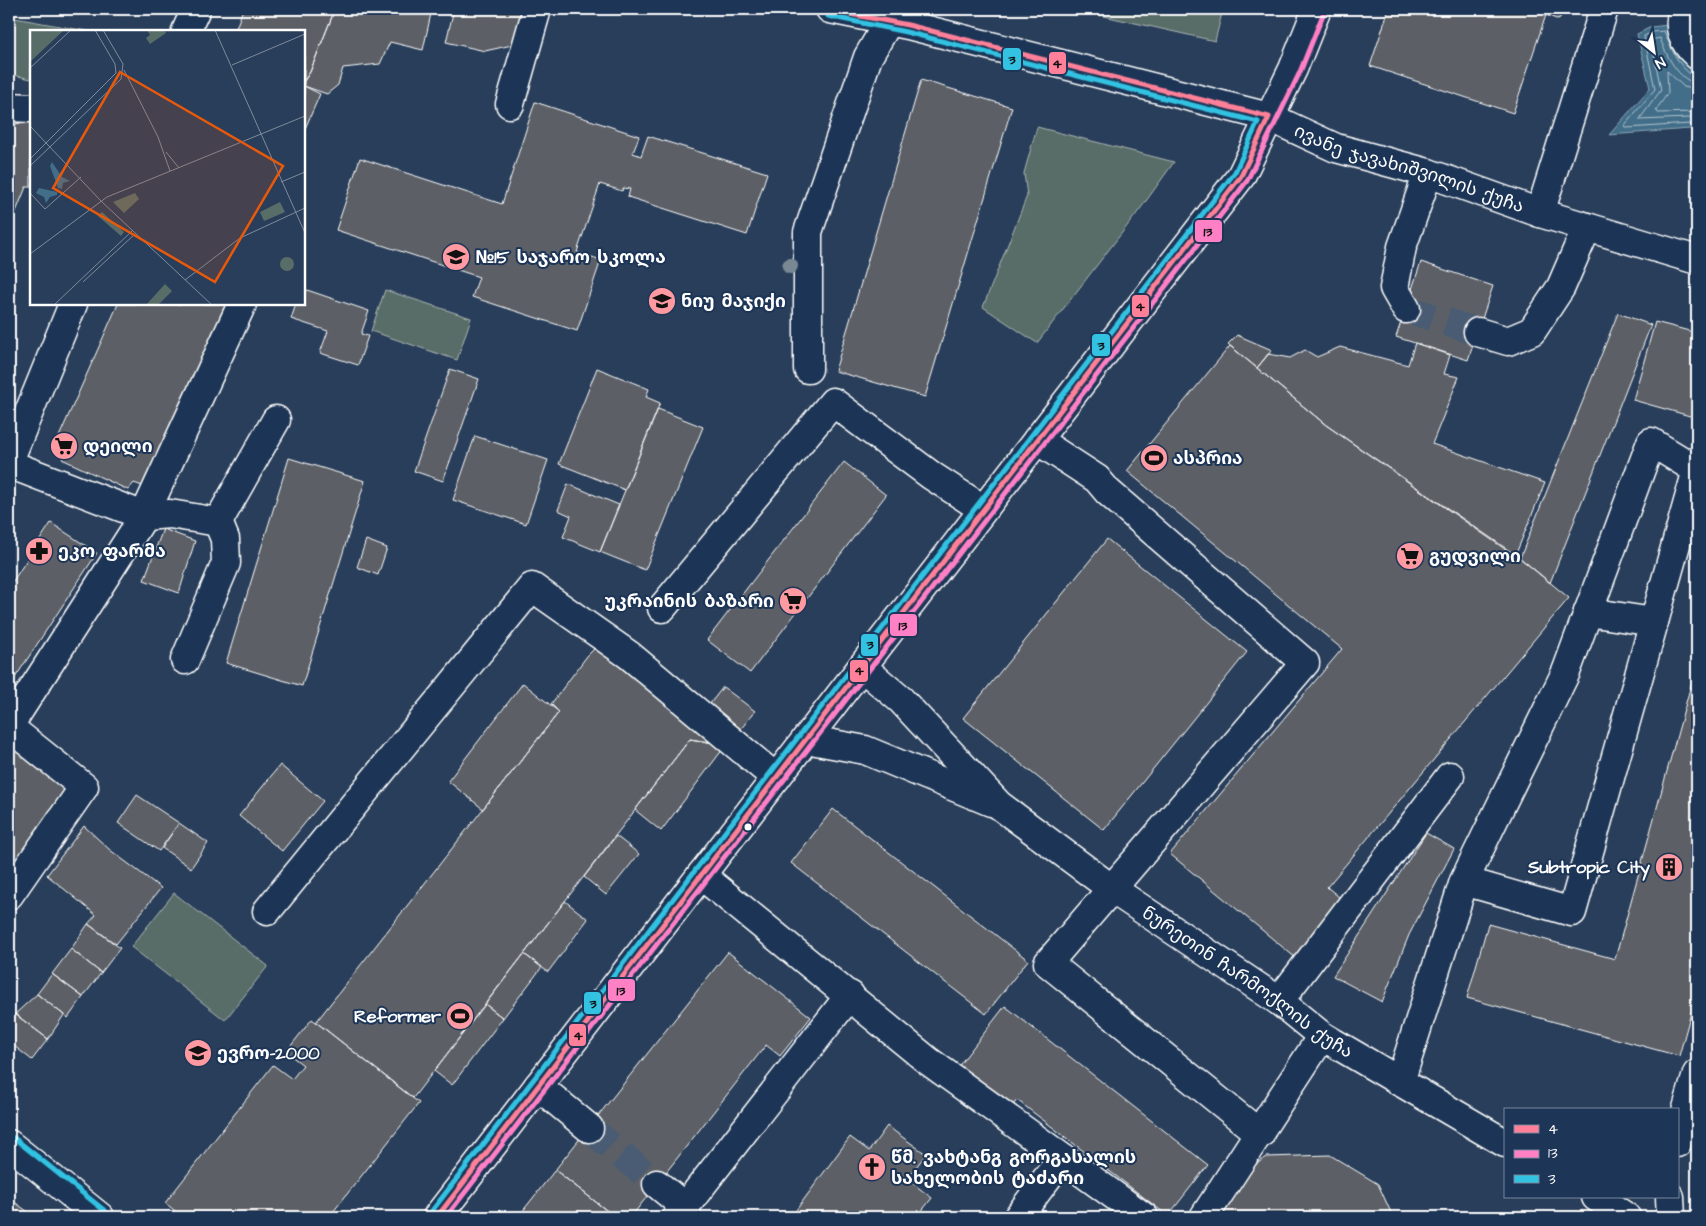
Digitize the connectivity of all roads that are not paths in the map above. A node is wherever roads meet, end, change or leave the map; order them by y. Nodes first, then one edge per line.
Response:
1 (196, 9) edge
2 (537, 9) edge
3 (1317, 9) edge
4 (1604, 9) edge
5 (1683, 9) edge
6 (844, 10) edge
7 (891, 15) edge
8 (186, 30) edge
9 (1697, 55) edge
10 (510, 104) dead end
11 (9, 106) edge
12 (30, 108) edge
13 (1269, 117) junction
14 (1428, 173) junction
15 (1540, 213) junction
16 (1587, 227) junction
17 (1697, 260) edge
18 (74, 305) edge
19 (242, 305) edge
20 (1406, 308) tunnel mouth
21 (1478, 332) tunnel mouth
22 (808, 369) dead end
23 (276, 420) dead end
24 (1037, 440) junction
25 (9, 462) edge
26 (984, 509) junction
27 (144, 516) junction
28 (218, 522) junction
29 (662, 608) dead end
30 (1588, 612) junction
31 (1654, 622) junction
32 (184, 660) dead end
33 (862, 667) junction
34 (9, 727) edge
35 (806, 739) junction
36 (1450, 776) dead end
37 (776, 778) junction
38 (999, 805) junction
39 (701, 875) junction
40 (1464, 881) junction
41 (1112, 889) junction
42 (9, 894) edge
43 (267, 912) dead end
44 (850, 994) junction
45 (1279, 1001) junction
46 (1322, 1036) junction
47 (1697, 1074) edge
48 (1400, 1082) junction
49 (538, 1086) junction
50 (589, 1128) tunnel mouth
51 (1260, 1134) junction
52 (1678, 1140) edge
53 (1504, 1142) edge
54 (9, 1144) edge
55 (1062, 1158) junction
56 (657, 1184) tunnel mouth
57 (1598, 1198) edge
58 (1670, 1198) edge
59 (681, 1212) edge
60 (100, 1217) edge
61 (437, 1217) edge
62 (1018, 1217) edge
63 (1144, 1217) edge
64 (1204, 1217) edge
65 (1626, 1217) edge
66 (1672, 1217) edge

1 - 8 street
2 - 10 street
3 - 13 street
4 - 15 street
5 - 9 street
6 - 7 street, ივანე ჯავახიშვილის ქუჩა
7 - 13 street, ივანე ჯავახიშვილის ქუჩა
7 - 22 street
11 - 12 street
13 - 14 street, ივანე ჯავახიშვილის ქუჩა
13 - 24 street
14 - 15 street, ივანე ჯავახიშვილის ქუჩა
14 - 20 street
15 - 16 street, ივანე ჯავახიშვილის ქუჩა
16 - 17 street, ივანე ჯავახიშვილის ქუჩა
16 - 21 street
18 - 25 street
19 - 27 street
23 - 28 street
24 - 26 street
24 - 41 street
25 - 27 street
26 - 29 street
26 - 33 street
27 - 28 street
27 - 34 street
28 - 32 street
30 - 31 street
30 - 31 street
30 - 40 street
31 - 40 street
33 - 35 street
33 - 38 street, ნურეთინ ჩარმოქლის ქუჩა
34 - 42 street
35 - 37 street
35 - 38 street, ნურეთინ ჩარმოქლის ქუჩა
36 - 45 street
37 - 39 street
37 - 43 street
38 - 41 street, ნურეთინ ჩარმოქლის ქუჩა
39 - 44 street
39 - 49 street
40 - 48 street
41 - 45 street, ნურეთინ ჩარმოქლის ქუჩა
41 - 51 street
44 - 55 street
44 - 59 street
45 - 46 street, ნურეთინ ჩარმოქლის ქუჩა
46 - 48 street, ნურეთინ ჩარმოქლის ქუჩა
46 - 51 street
47 - 52 street
48 - 53 street, ნურეთინ ჩარმოქლის ქუჩა
49 - 50 street
49 - 61 street
51 - 64 street
54 - 60 street
55 - 62 street
55 - 63 street
56 - 59 street
57 - 65 street
58 - 66 street

